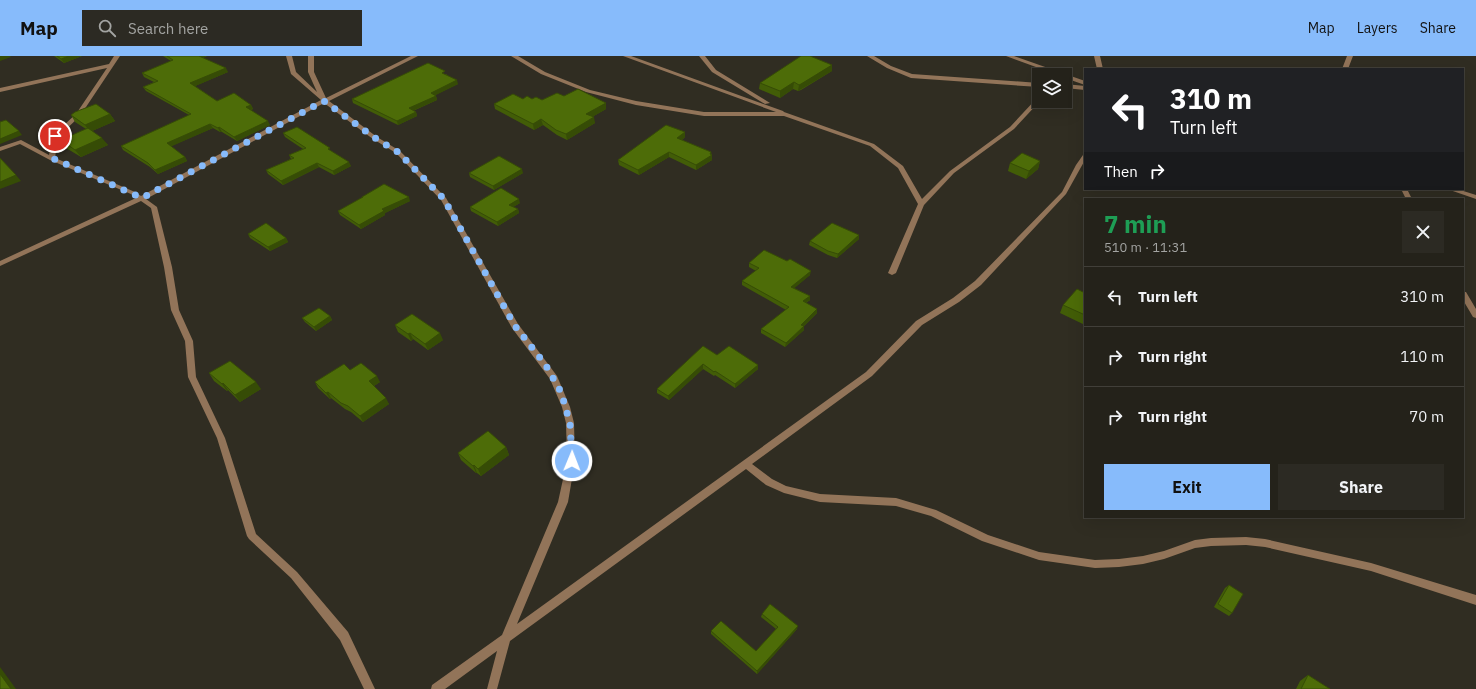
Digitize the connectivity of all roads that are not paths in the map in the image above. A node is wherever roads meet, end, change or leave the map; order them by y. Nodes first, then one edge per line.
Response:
1 (117, 56) edge
2 (290, 56) edge
3 (311, 56) edge
4 (415, 56) edge
5 (514, 56) edge
6 (626, 56) edge
7 (702, 56) edge
8 (870, 56) edge
9 (1009, 56) edge
10 (1098, 56) edge
11 (1350, 56) edge
12 (111, 65) junction
13 (1043, 68) edge
14 (1100, 68) edge
15 (1345, 68) edge
16 (1072, 78) edge
17 (1084, 83) edge
18 (1032, 85) edge
19 (1072, 87) edge
20 (1084, 88) edge
21 (0, 90) edge
22 (324, 101) junction
23 (1032, 107) edge
24 (785, 114) junction
25 (0, 149) edge
26 (1084, 157) edge
27 (52, 158) junction
28 (1453, 190) edge
29 (1476, 197) edge
30 (142, 198) junction
31 (921, 204) junction
32 (0, 264) edge
33 (892, 273) dead end
34 (1464, 296) edge
35 (1476, 315) edge
36 (744, 464) junction
37 (1476, 600) edge
38 (506, 638) junction
39 (370, 689) edge
40 (436, 689) edge
41 (492, 689) edge

1 - 12 street
2 - 22 street
3 - 22 street
4 - 22 street
5 - 24 street
6 - 24 street
7 - 24 street
8 - 18 street
9 - 13 street
10 - 14 street
11 - 15 street
12 - 21 street
12 - 27 street
16 - 17 street
19 - 20 street
22 - 30 street
22 - 38 street
23 - 31 street
24 - 31 street
25 - 27 street
26 - 36 street
27 - 30 street
28 - 29 street
30 - 32 street
30 - 39 street
31 - 33 street
34 - 35 street
36 - 37 street
36 - 38 street
38 - 40 street
38 - 41 street

